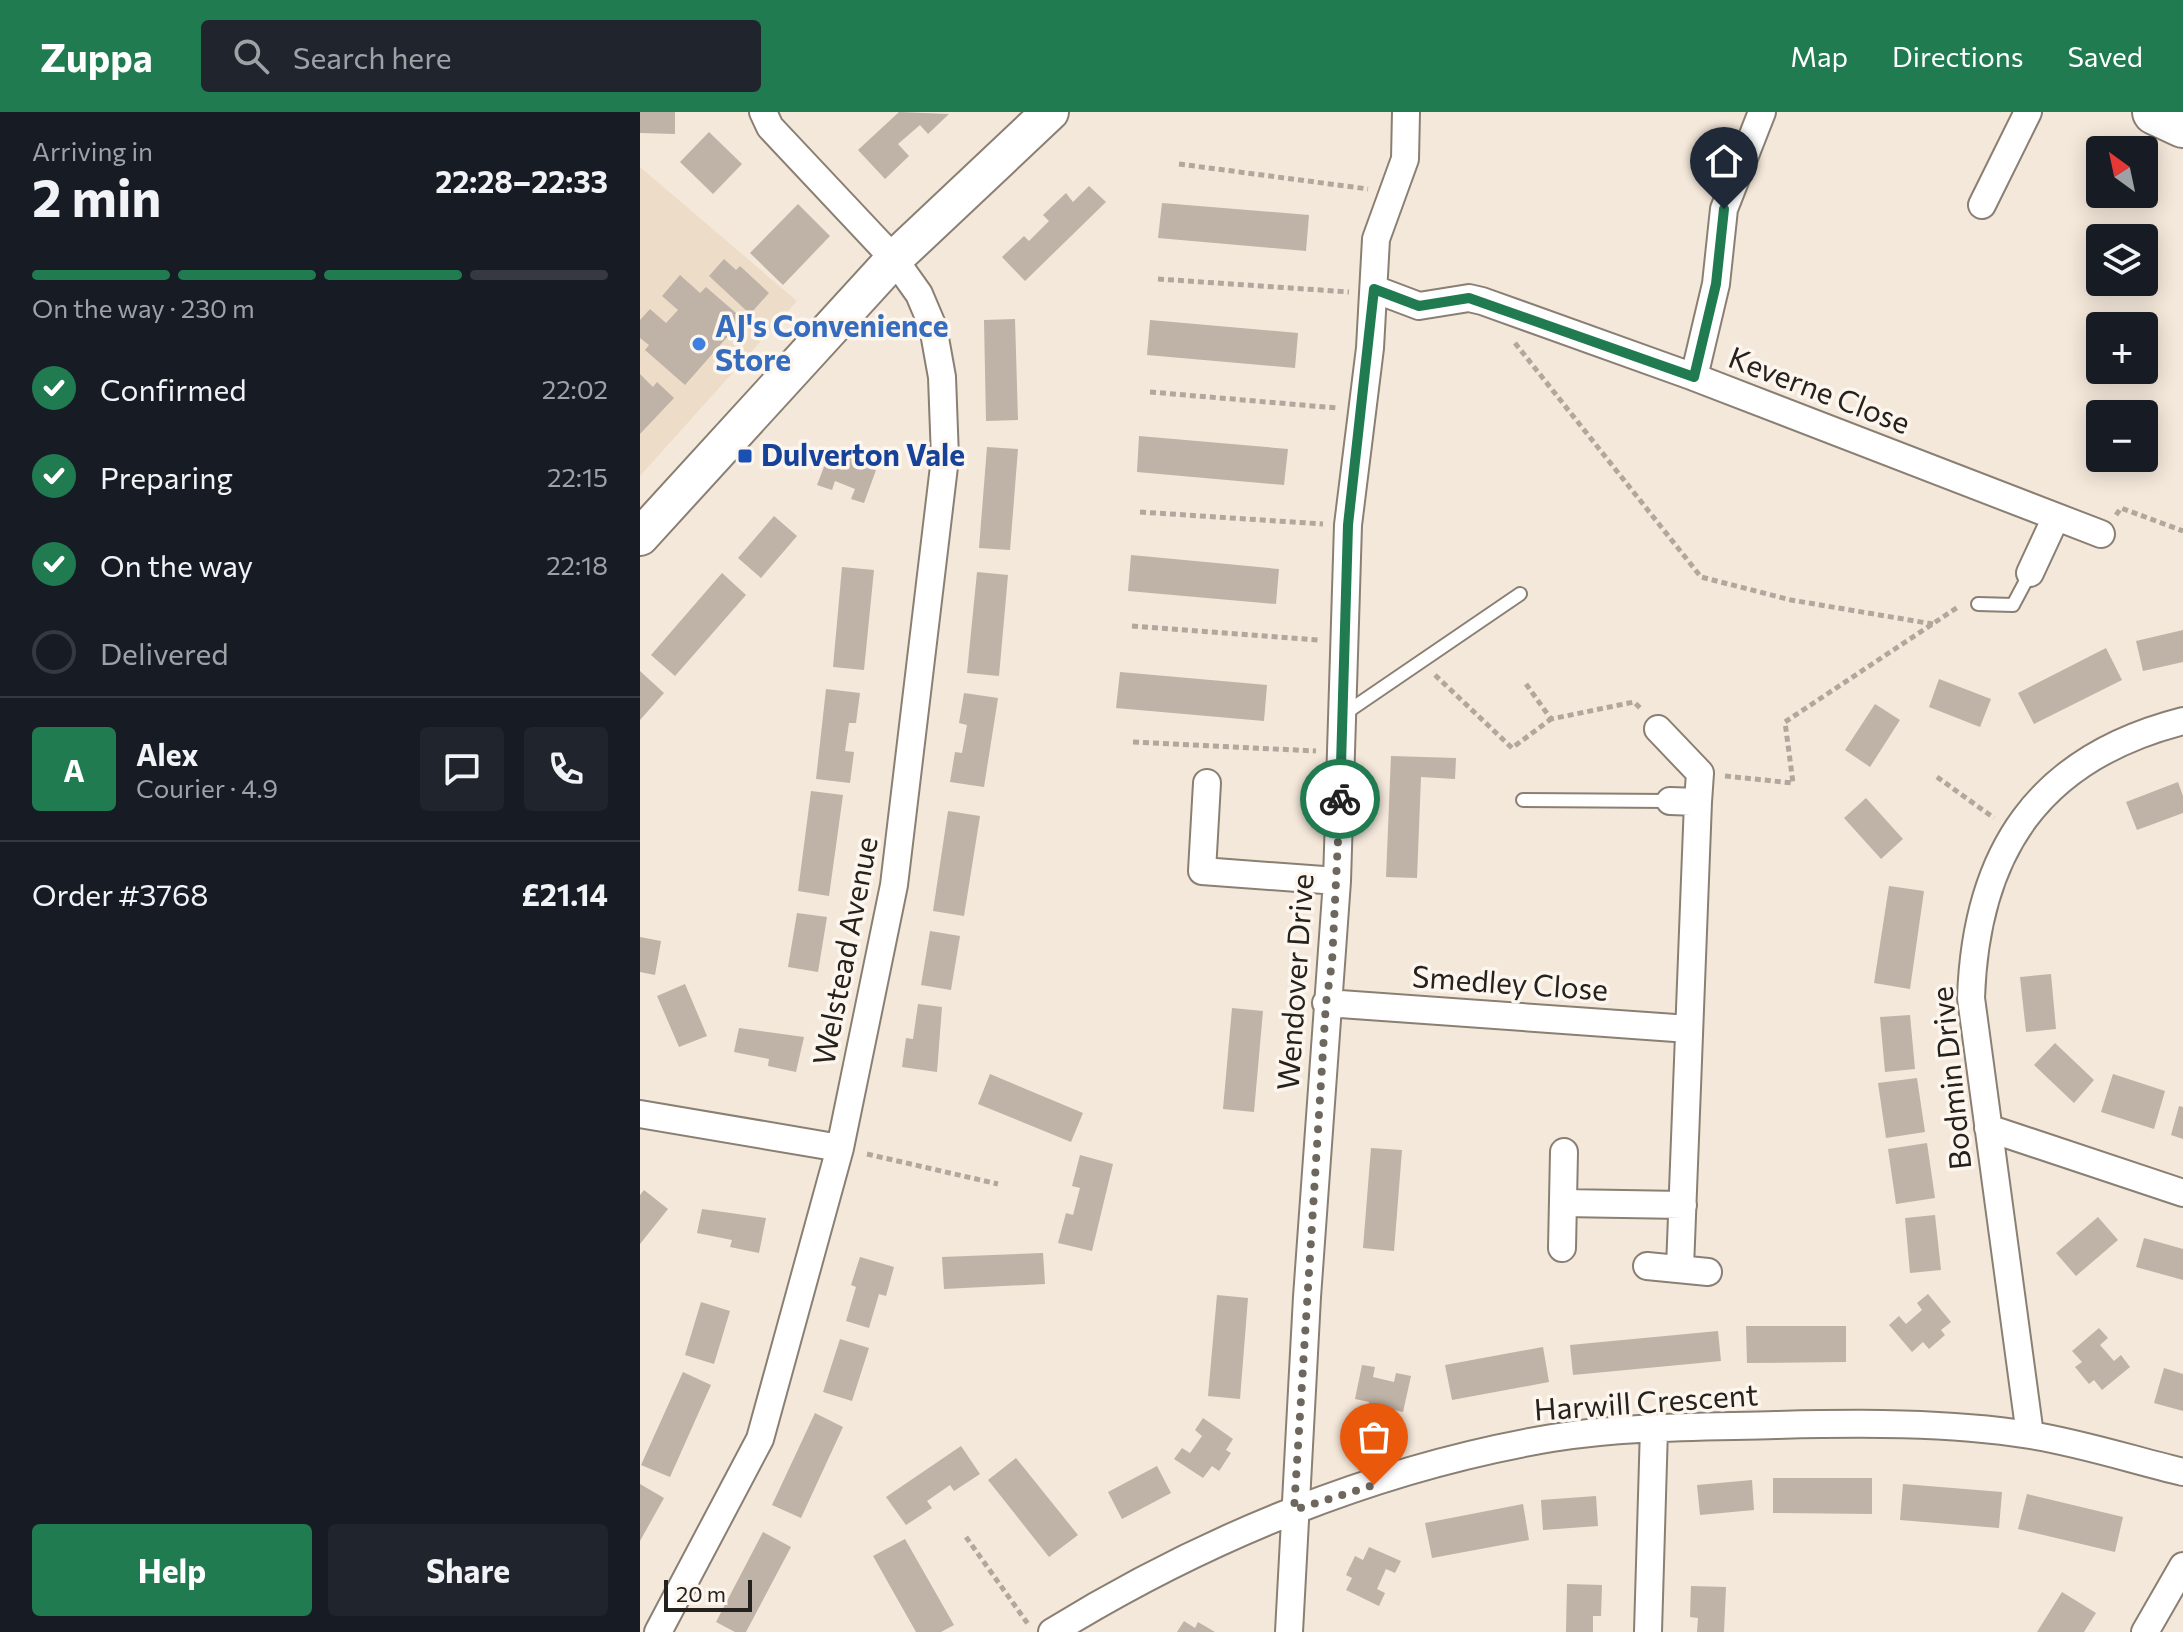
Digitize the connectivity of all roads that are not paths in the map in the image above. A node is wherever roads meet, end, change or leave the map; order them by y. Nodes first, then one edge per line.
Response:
1 (763, 112) edge
2 (1050, 112) edge
3 (1406, 112) edge
4 (1762, 112) edge
5 (2028, 112) edge
6 (2155, 112) edge
7 (2183, 125) edge
8 (1982, 205) dead end
9 (894, 259) junction
10 (1374, 291) junction
11 (1694, 377) junction
12 (2056, 517) junction
13 (2101, 534) road end
14 (640, 537) edge
15 (2030, 573) joint
16 (1520, 594) dead end
17 (1978, 604) road end
18 (1342, 715) junction
19 (2183, 721) edge
20 (1658, 729) road end
21 (1207, 783) dead end
22 (1523, 800) dead end
23 (1670, 801) joint
24 (1698, 802) junction
25 (1337, 881) junction
26 (1326, 1003) junction
27 (1689, 1029) junction
28 (640, 1114) edge
29 (1988, 1128) junction
30 (840, 1148) junction
31 (1564, 1152) dead end
32 (2183, 1193) edge
33 (1563, 1203) junction
34 (1683, 1205) junction
35 (1562, 1248) dead end
36 (1647, 1266) dead end
37 (1680, 1268) junction
38 (1708, 1272) dead end
39 (1654, 1428) junction
40 (2030, 1435) junction
41 (2183, 1472) edge
42 (1294, 1510) junction
43 (2183, 1566) edge
44 (658, 1632) edge
45 (1052, 1632) edge
46 (1289, 1632) edge
47 (1648, 1632) edge
48 (2145, 1632) edge

1 - 9 street, Welstead Avenue
2 - 9 main road
3 - 10 street, Wendover Drive
4 - 11 street
5 - 8 street
6 - 7 highway
9 - 14 main road
9 - 30 street, Welstead Avenue
10 - 11 street, Keverne Close
10 - 18 street, Wendover Drive
11 - 12 street, Keverne Close
12 - 13 street, Keverne Close
12 - 15 street
15 - 17 lane
16 - 18 lane
18 - 25 street, Wendover Drive
19 - 29 street, Bodmin Drive
20 - 24 street
21 - 25 street
22 - 23 lane
23 - 24 street
24 - 27 street
25 - 26 street, Wendover Drive
26 - 27 street, Smedley Close
26 - 42 street, Wendover Drive
27 - 34 street
28 - 30 street
29 - 32 street
29 - 40 street, Bodmin Drive
30 - 44 street, Welstead Avenue
31 - 33 street
33 - 34 street
33 - 35 street
34 - 37 street
36 - 37 street
37 - 38 street
39 - 40 street, Harwill Crescent
39 - 42 street, Harwill Crescent
39 - 47 street
40 - 41 street, Harwill Crescent
42 - 45 street, Harwill Crescent
42 - 46 street, Wendover Drive
43 - 48 street

